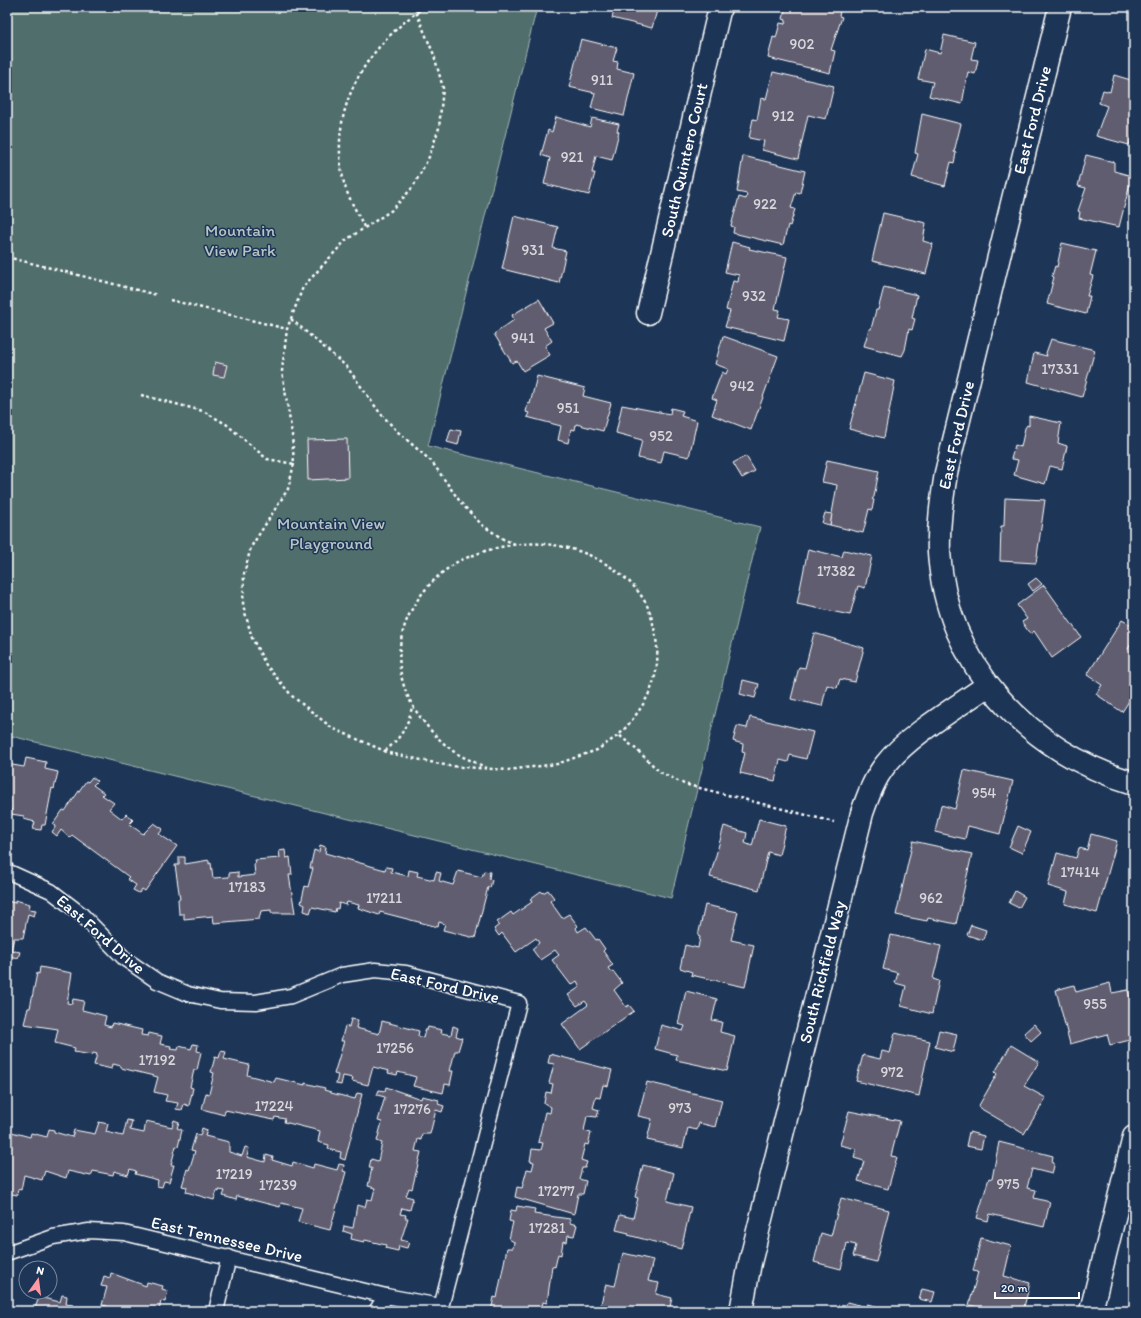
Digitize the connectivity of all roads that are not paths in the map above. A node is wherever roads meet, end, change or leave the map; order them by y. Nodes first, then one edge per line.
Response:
1 (720, 7) edge
2 (1060, 7) edge
3 (648, 313) dead end
4 (988, 685) junction
5 (1134, 783) edge
6 (7, 871) edge
7 (1134, 1137) edge
8 (7, 1253) edge
9 (229, 1257) junction
10 (386, 1296) junction
11 (440, 1309) edge
12 (216, 1311) edge
13 (376, 1311) edge
14 (741, 1311) edge
15 (1091, 1311) edge

1 - 3 street, South Quintero Court
2 - 4 street, East Ford Drive
4 - 5 street, East Ford Drive
4 - 14 street, South Richfield Way
6 - 11 lane, East Ford Drive
7 - 15 street
8 - 9 lane, East Tennessee Drive
9 - 10 lane, East Tennessee Drive
9 - 12 lane
10 - 11 lane, East Tennessee Drive
10 - 13 lane

